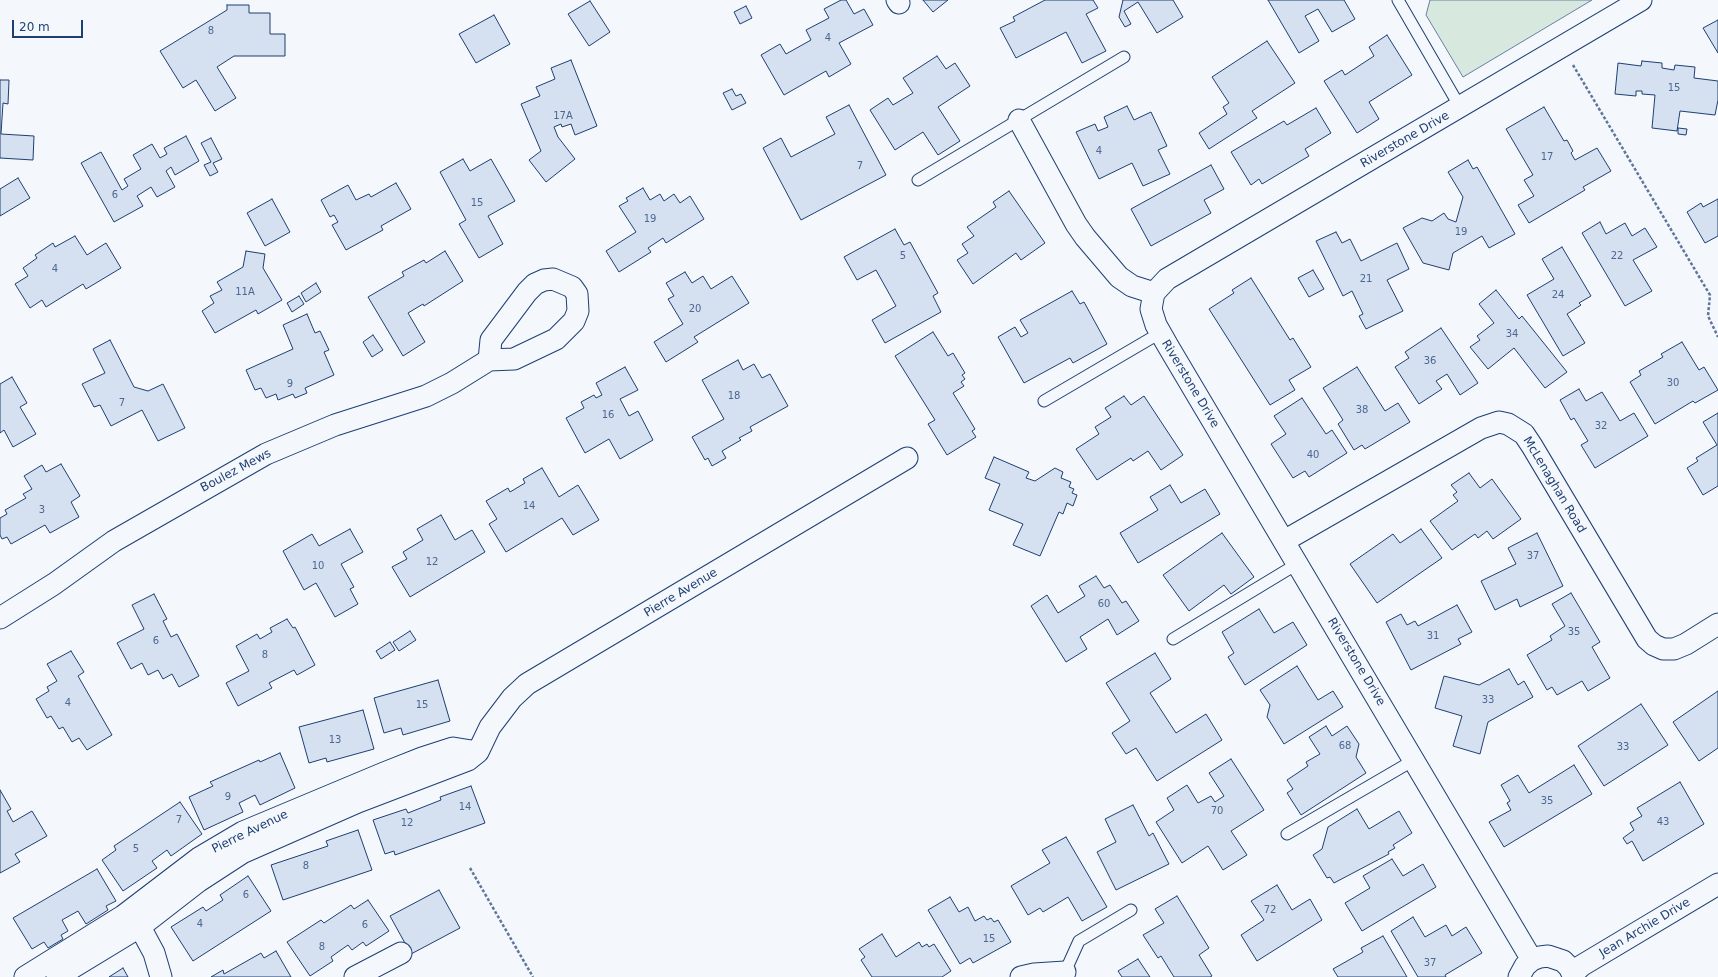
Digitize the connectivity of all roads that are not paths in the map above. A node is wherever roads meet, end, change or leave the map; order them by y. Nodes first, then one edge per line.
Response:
1 (1398, 0) edge
2 (1641, 0) edge
3 (1124, 57) dead end
4 (1460, 107) junction
5 (1019, 120) junction
6 (918, 180) dead end
7 (1154, 292) junction
8 (1160, 332) junction
9 (489, 360) junction
10 (1044, 401) dead end
11 (907, 458) dead end
12 (1284, 541) junction
13 (1298, 564) junction
14 (0, 618) edge
15 (1718, 624) edge
16 (1173, 639) dead end
17 (1414, 760) junction
18 (1287, 834) dead end
19 (1718, 884) edge
20 (1131, 910) dead end
21 (136, 918) junction
22 (401, 953) dead end
23 (1532, 960) junction
24 (1065, 972) joint
25 (1574, 975) edge
26 (25, 977) edge
27 (56, 977) edge
28 (161, 977) edge
29 (355, 977) edge
30 (1021, 977) edge
31 (1519, 977) edge

1 - 4 lane
2 - 4 street, Riverstone Drive
3 - 5 lane
4 - 7 street, Riverstone Drive
5 - 6 lane
5 - 7 street
7 - 8 street, Riverstone Drive
8 - 10 lane
8 - 12 street, Riverstone Drive
9 - 9 street
9 - 14 street, Boulez Mews
11 - 21 street, Pierre Avenue
12 - 13 street, Riverstone Drive
12 - 15 street, McLenaghan Road
13 - 16 lane
13 - 17 street, Riverstone Drive
17 - 18 lane
17 - 23 street, Riverstone Drive
19 - 25 street, Jean Archie Drive
20 - 24 lane
21 - 26 street, Pierre Avenue
21 - 27 street, Pierre Avenue
21 - 28 street
22 - 29 street
23 - 25 street
23 - 31 street
24 - 30 street

